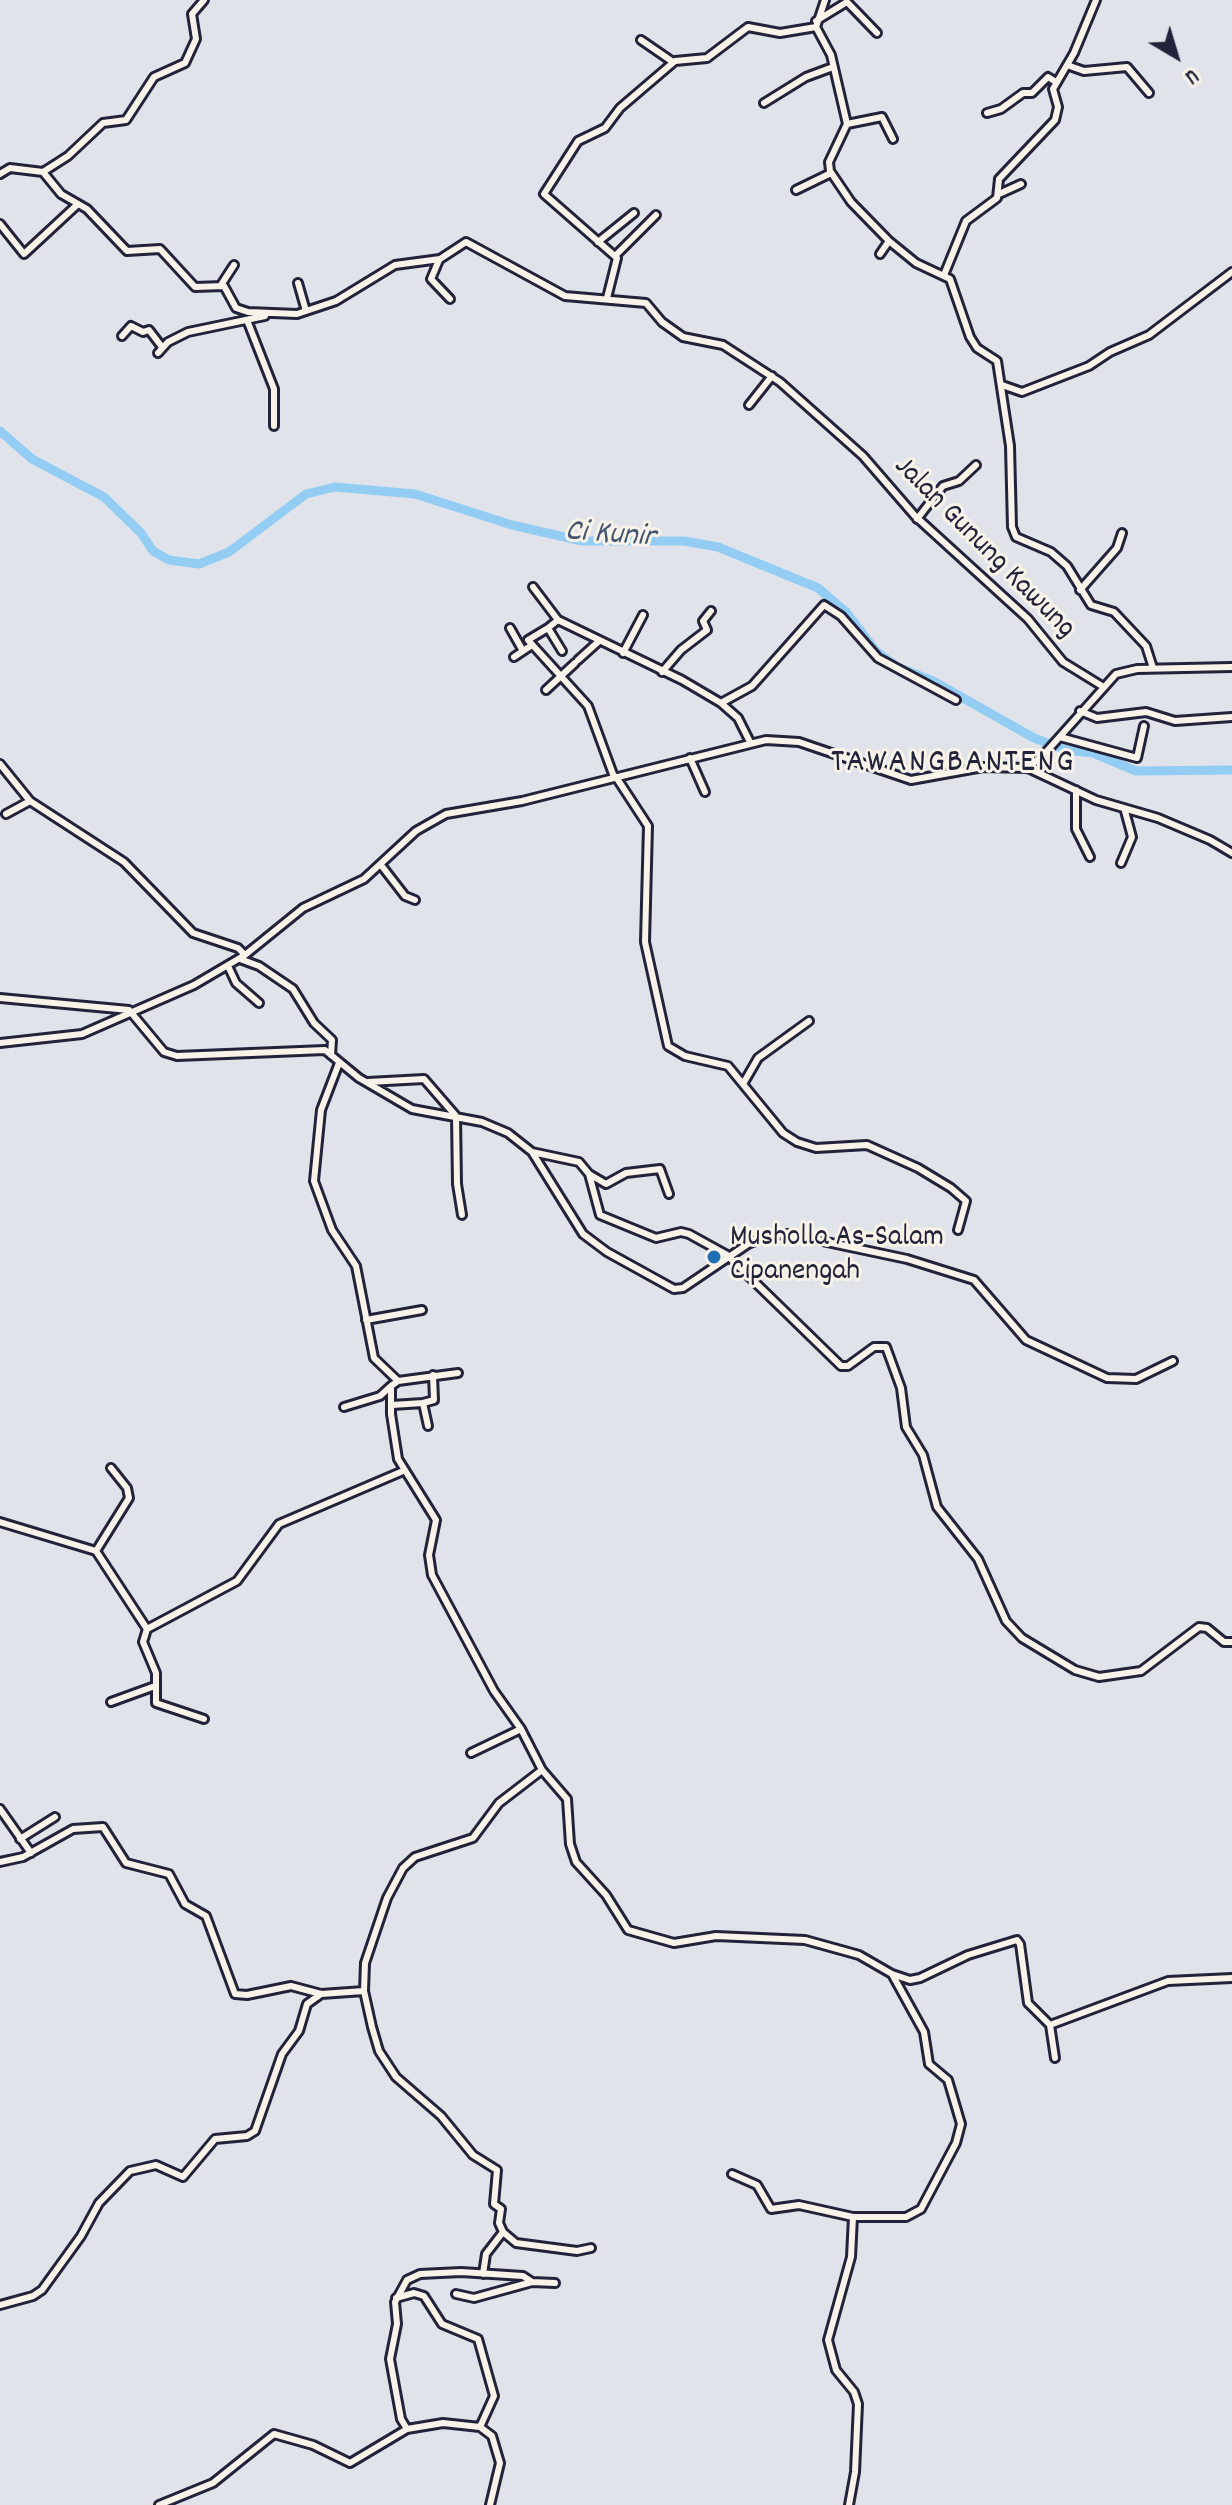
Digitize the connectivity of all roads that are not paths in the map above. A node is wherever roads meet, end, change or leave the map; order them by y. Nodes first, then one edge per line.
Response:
1 (204, 0) edge
2 (825, 0) edge
3 (1096, 0) edge
4 (816, 24) junction
5 (877, 33) dead end
6 (641, 40) dead end
7 (673, 62) junction
8 (1067, 65) junction
9 (833, 67) junction
10 (1056, 82) junction
11 (1149, 93) dead end
12 (764, 103) dead end
13 (987, 113) dead end
14 (847, 124) junction
15 (893, 139) dead end
16 (43, 172) junction
17 (831, 173) junction
18 (0, 174) edge
19 (1021, 184) dead end
20 (796, 190) dead end
21 (999, 194) junction
22 (78, 204) junction
23 (634, 213) dead end
24 (656, 215) dead end
25 (0, 224) edge
26 (889, 241) junction
27 (598, 242) junction
28 (880, 254) dead end
29 (615, 256) junction
30 (440, 259) junction
31 (234, 265) dead end
32 (1232, 272) edge
33 (944, 275) junction
34 (298, 283) dead end
35 (221, 285) junction
36 (607, 298) junction
37 (450, 299) dead end
38 (306, 311) junction
39 (266, 315) junction
40 (247, 320) junction
41 (122, 336) dead end
42 (772, 376) junction
43 (1002, 385) junction
44 (749, 405) dead end
45 (274, 426) dead end
46 (976, 465) dead end
47 (917, 519) junction
48 (1122, 533) dead end
49 (533, 587) dead end
50 (1080, 590) junction
51 (711, 611) dead end
52 (643, 615) dead end
53 (558, 620) junction
54 (510, 628) dead end
55 (548, 628) junction
56 (598, 642) junction
57 (532, 645) junction
58 (523, 651) junction
59 (562, 651) dead end
60 (623, 653) junction
61 (514, 657) dead end
62 (1232, 667) edge
63 (1153, 668) junction
64 (662, 672) junction
65 (561, 675) junction
66 (1102, 686) junction
67 (546, 690) dead end
68 (956, 700) dead end
69 (721, 703) junction
70 (1080, 711) junction
71 (1232, 717) edge
72 (1144, 726) dead end
73 (1058, 739) junction
74 (750, 742) junction
75 (690, 758) junction
76 (0, 764) edge
77 (1028, 768) junction
78 (615, 777) junction
79 (1076, 790) junction
80 (705, 792) dead end
81 (30, 801) junction
82 (1125, 811) junction
83 (6, 814) dead end
84 (1232, 853) edge
85 (1090, 857) dead end
86 (1121, 863) dead end
87 (381, 865) junction
88 (415, 900) dead end
89 (242, 957) junction
90 (228, 966) junction
91 (0, 998) edge
92 (259, 1003) dead end
93 (131, 1015) junction
94 (809, 1021) dead end
95 (0, 1043) edge
96 (331, 1055) junction
97 (339, 1063) junction
98 (364, 1081) junction
99 (743, 1084) junction
100 (456, 1116) junction
101 (532, 1152) junction
102 (589, 1174) junction
103 (669, 1194) dead end
104 (462, 1215) dead end
105 (958, 1230) dead end
106 (731, 1258) junction
107 (422, 1310) dead end
108 (366, 1320) junction
109 (1173, 1361) dead end
110 (458, 1373) dead end
111 (433, 1375) junction
112 (394, 1384) junction
113 (423, 1403) junction
114 (392, 1405) junction
115 (344, 1407) dead end
116 (428, 1426) dead end
117 (111, 1468) dead end
118 (403, 1471) junction
119 (0, 1522) edge
120 (96, 1551) junction
121 (147, 1629) junction
122 (1232, 1642) edge
123 (155, 1686) junction
124 (111, 1702) dead end
125 (204, 1719) dead end
126 (521, 1729) junction
127 (471, 1753) dead end
128 (542, 1770) junction
129 (0, 1809) edge
130 (55, 1817) dead end
131 (20, 1839) junction
132 (31, 1853) junction
133 (0, 1862) edge
134 (892, 1974) junction
135 (1232, 1978) edge
136 (364, 1991) junction
137 (321, 1994) junction
138 (1050, 2025) junction
139 (1055, 2058) dead end
140 (732, 2174) dead end
141 (853, 2217) junction
142 (503, 2232) junction
143 (591, 2248) dead end
144 (483, 2274) junction
145 (532, 2282) junction
146 (555, 2283) dead end
147 (456, 2294) dead end
148 (396, 2298) junction
149 (0, 2305) edge
150 (480, 2427) junction
151 (407, 2429) junction
152 (159, 2505) edge
153 (490, 2505) edge
154 (849, 2505) edge

1 - 16 street
2 - 4 street
3 - 8 street
4 - 5 street
4 - 7 street
4 - 9 street
6 - 7 street
7 - 27 street
8 - 10 street
8 - 11 street
9 - 12 street
9 - 14 street
10 - 13 street
10 - 21 street
14 - 15 street
14 - 17 street
16 - 18 street
16 - 22 street
17 - 20 street
17 - 26 street
19 - 21 street
21 - 33 street
22 - 25 street
22 - 35 street
23 - 27 street
24 - 29 street
26 - 28 street
26 - 33 street
27 - 29 street
29 - 36 street
30 - 36 street, Jalan Gunung Kawung
30 - 37 street
30 - 38 street
31 - 35 street
32 - 43 street
33 - 43 street
34 - 38 street
35 - 39 street
36 - 42 street, Jalan Gunung Kawung
38 - 39 street
39 - 40 street
40 - 41 street
40 - 45 street
42 - 44 street
42 - 47 street, Jalan Gunung Kawung
43 - 50 street
46 - 47 street
47 - 66 street, Jalan Gunung Kawung
48 - 50 street
49 - 53 street
50 - 63 street
51 - 64 street
52 - 60 street
53 - 55 street
53 - 56 street
54 - 58 street
55 - 57 street
55 - 59 street
56 - 60 street
56 - 65 street
57 - 58 street
57 - 65 street
58 - 61 street
60 - 64 street
62 - 63 street
63 - 66 street
64 - 69 street
65 - 67 street
65 - 78 street
66 - 70 street
68 - 69 street
69 - 74 street
70 - 71 street
70 - 73 street
72 - 73 street
73 - 77 street
74 - 75 street
74 - 77 street
75 - 78 street
75 - 80 street
76 - 81 street
77 - 79 street
78 - 87 street
78 - 99 street
79 - 82 street
79 - 85 street
81 - 83 street
81 - 89 street
82 - 84 street
82 - 86 street
87 - 88 street
87 - 89 street
89 - 90 street
89 - 96 street
90 - 92 street
90 - 93 street
91 - 93 street
93 - 95 street
93 - 96 street
94 - 99 street
96 - 97 street
97 - 98 street
97 - 108 street
98 - 100 street
98 - 100 street
99 - 105 street
100 - 101 street
100 - 104 street
101 - 102 street
101 - 106 street
102 - 103 street
102 - 106 street
106 - 109 street
106 - 122 street
107 - 108 street
108 - 112 street
110 - 111 street
111 - 112 street
111 - 113 street
112 - 114 street
112 - 115 street
113 - 114 street
113 - 116 street
114 - 118 street
117 - 120 street
118 - 121 street
118 - 126 street
119 - 120 street
120 - 121 street
121 - 123 street
123 - 124 street
123 - 125 street
126 - 127 street
126 - 128 street
128 - 134 street
128 - 136 street
129 - 131 street
130 - 131 street
131 - 132 street
132 - 133 street
132 - 137 street
134 - 138 street
134 - 141 street
135 - 138 street
136 - 137 street
136 - 142 street
137 - 149 street
138 - 139 street
140 - 141 street
141 - 154 street
142 - 143 street
142 - 144 street
144 - 145 street
144 - 148 street
145 - 146 street
145 - 147 street
148 - 150 street
148 - 151 street
150 - 151 street
150 - 153 street
151 - 152 street

